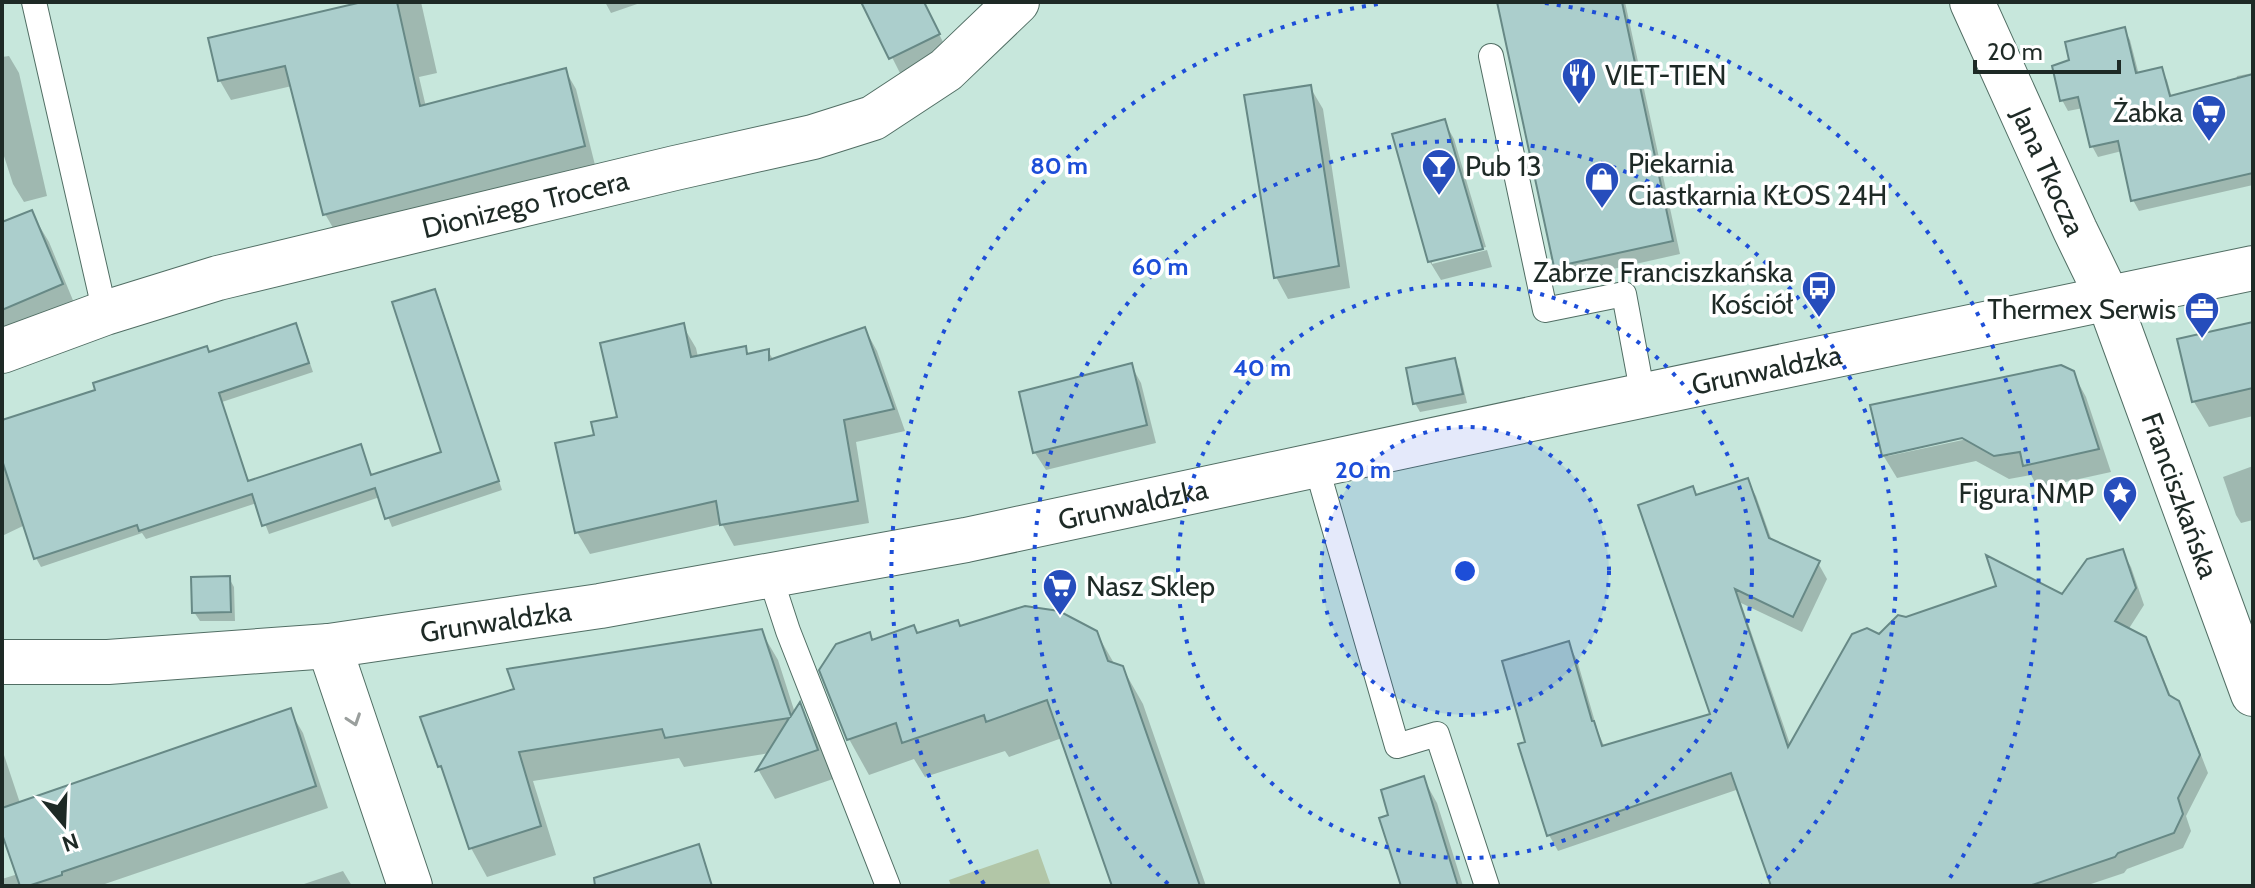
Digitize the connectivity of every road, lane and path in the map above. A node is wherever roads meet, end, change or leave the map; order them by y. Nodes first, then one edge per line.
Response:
1 (34, 2) edge
2 (1017, 2) edge
3 (1972, 2) edge
4 (1491, 56) dead end
5 (2253, 268) edge
6 (2108, 298) junction
7 (105, 313) junction
8 (2, 351) edge
9 (1643, 396) junction
10 (1316, 465) junction
11 (770, 576) junction
12 (329, 646) junction
13 (2, 662) edge
14 (2253, 694) edge
15 (410, 886) edge
16 (888, 886) edge
17 (1487, 886) edge

1 - 7 lane
2 - 7 street, Dionizego Trocera
3 - 6 street, Jana Tkocza
4 - 9 lane
5 - 6 street, Grunwaldzka
6 - 9 street, Grunwaldzka
6 - 14 street, Franciszkańska
7 - 8 street, Dionizego Trocera
9 - 10 street, Grunwaldzka
10 - 11 street, Grunwaldzka
10 - 17 lane
11 - 12 street, Grunwaldzka
11 - 16 lane
12 - 13 street, Grunwaldzka
12 -> 15 street

